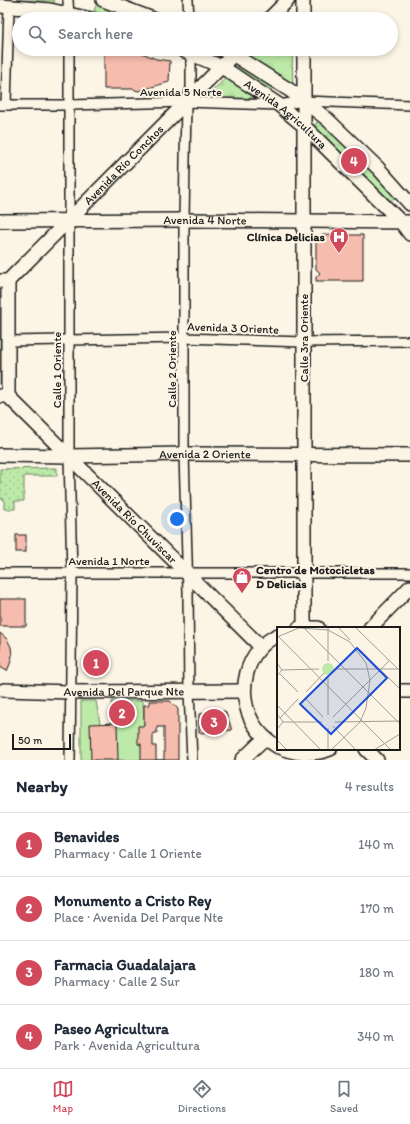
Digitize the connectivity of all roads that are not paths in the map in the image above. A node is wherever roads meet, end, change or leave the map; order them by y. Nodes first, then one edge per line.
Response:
1 (68, 0) edge
2 (103, 0) edge
3 (188, 0) edge
4 (288, 0) edge
5 (303, 0) edge
6 (4, 7) edge
7 (40, 12) edge
8 (69, 12) edge
9 (135, 12) edge
10 (189, 12) edge
11 (276, 12) edge
12 (303, 12) edge
13 (69, 56) edge
14 (188, 56) edge
15 (199, 56) edge
16 (233, 56) edge
17 (242, 56) edge
18 (304, 56) edge
19 (222, 67) junction
20 (304, 101) junction
21 (186, 102) junction
22 (3, 105) edge
23 (69, 105) junction
24 (279, 105) junction
25 (410, 105) edge
26 (304, 126) junction
27 (410, 204) edge
28 (69, 220) junction
29 (184, 220) junction
30 (0, 221) edge
31 (304, 221) junction
32 (406, 222) edge
33 (410, 234) edge
34 (4, 281) edge
35 (184, 338) junction
36 (70, 340) junction
37 (8, 341) junction
38 (410, 341) edge
39 (304, 342) junction
40 (4, 396) edge
41 (184, 454) junction
42 (0, 455) edge
43 (304, 455) junction
44 (69, 456) junction
45 (410, 456) edge
46 (0, 573) edge
47 (72, 573) junction
48 (187, 573) junction
49 (304, 573) junction
50 (410, 573) edge
51 (410, 587) edge
52 (302, 627) edge
53 (371, 627) edge
54 (277, 636) edge
55 (261, 647) junction
56 (1, 690) edge
57 (189, 691) junction
58 (244, 691) junction
59 (70, 692) junction
60 (265, 738) junction
61 (277, 746) edge
62 (287, 750) edge
63 (328, 750) edge
64 (367, 750) edge
65 (308, 757) edge
66 (70, 760) edge
67 (192, 760) edge
68 (242, 760) edge
69 (377, 760) edge

1 - 8 street
2 - 9 main road
3 - 10 street
4 - 11 main road
5 - 12 main road
6 - 7 main road
6 - 22 street
13 - 23 street, Calle 1 Oriente
14 - 21 street, Calle 2 Oriente
15 - 19 main road, Avenida Agricultura
16 - 19 main road, Avenida Río Conchos
17 - 20 main road, Avenida Agricultura
18 - 20 main road, Calle 3ra Oriente
19 - 21 main road, Avenida Río Conchos
19 - 24 main road, Avenida Agricultura
20 - 24 street, Avenida 5 Norte
20 - 25 street, Avenida 5 Norte
20 - 26 main road, Calle 3ra Oriente
20 - 27 main road, Avenida Agricultura
21 - 23 street, Avenida 5 Norte
21 - 24 street, Avenida 5 Norte
21 - 28 main road, Avenida Río Conchos
21 - 29 street, Calle 2 Oriente
22 - 23 street, Avenida 5 Norte
23 - 28 street, Calle 1 Oriente
24 - 26 main road, Avenida Agricultura
26 - 31 main road, Calle 3ra Oriente
26 - 32 main road, Avenida Agricultura
28 - 29 main road, Avenida 4 Norte
28 - 30 main road, Avenida 4 Norte
28 - 34 main road, Avenida Río Conchos
28 - 36 street, Calle 1 Oriente
29 - 31 main road, Avenida 4 Norte
29 - 35 street, Calle 2 Oriente
31 - 32 main road, Avenida 4 Norte
31 - 39 main road, Calle 3ra Oriente
32 - 33 main road, Avenida Agricultura
34 - 37 main road
35 - 36 street, Avenida 3 Oriente
35 - 39 street, Avenida 3 Oriente
35 - 41 street, Calle 2 Oriente
36 - 37 street, Avenida 3 Oriente
36 - 44 street, Calle 1 Oriente
37 - 40 main road
38 - 39 street, Avenida 3 Oriente
39 - 43 main road, Calle 3ra Oriente
40 - 44 main road, Avenida Río Chuviscar
41 - 43 main road, Avenida 2 Oriente
41 - 44 main road, Avenida 2 Oriente
41 - 48 street, Calle 2 Oriente
42 - 44 main road, Avenida 2 Oriente
43 - 45 main road, Avenida 2 Oriente
43 - 49 main road, Calle 3ra Oriente
44 - 47 street, Calle 1 Oriente
44 - 48 main road, Avenida Río Chuviscar
46 - 47 street, Avenida 1 Norte
47 - 48 street, Avenida 1 Norte
47 - 59 street, Calle 1 Oriente
48 - 49 street, Avenida 1 Norte
48 - 55 main road, Avenida Río Chuviscar
48 - 57 street, Calle 2 Oriente
49 - 50 street, Avenida 1 Norte
49 - 52 main road, Calle 3ra Oriente
51 - 53 main road
54 - 55 main road
55 - 58 main road
56 - 59 main road, Avenida Del Parque Nte
57 - 58 main road, Avenida Del Parque Nte
57 - 59 main road, Avenida Del Parque Nte
57 - 67 street, Calle 2 Oriente
58 - 60 main road
59 - 66 street, Calle 1 Oriente
60 - 61 main road
60 - 68 main road
62 - 65 main road
63 - 65 main road
64 - 69 main road

